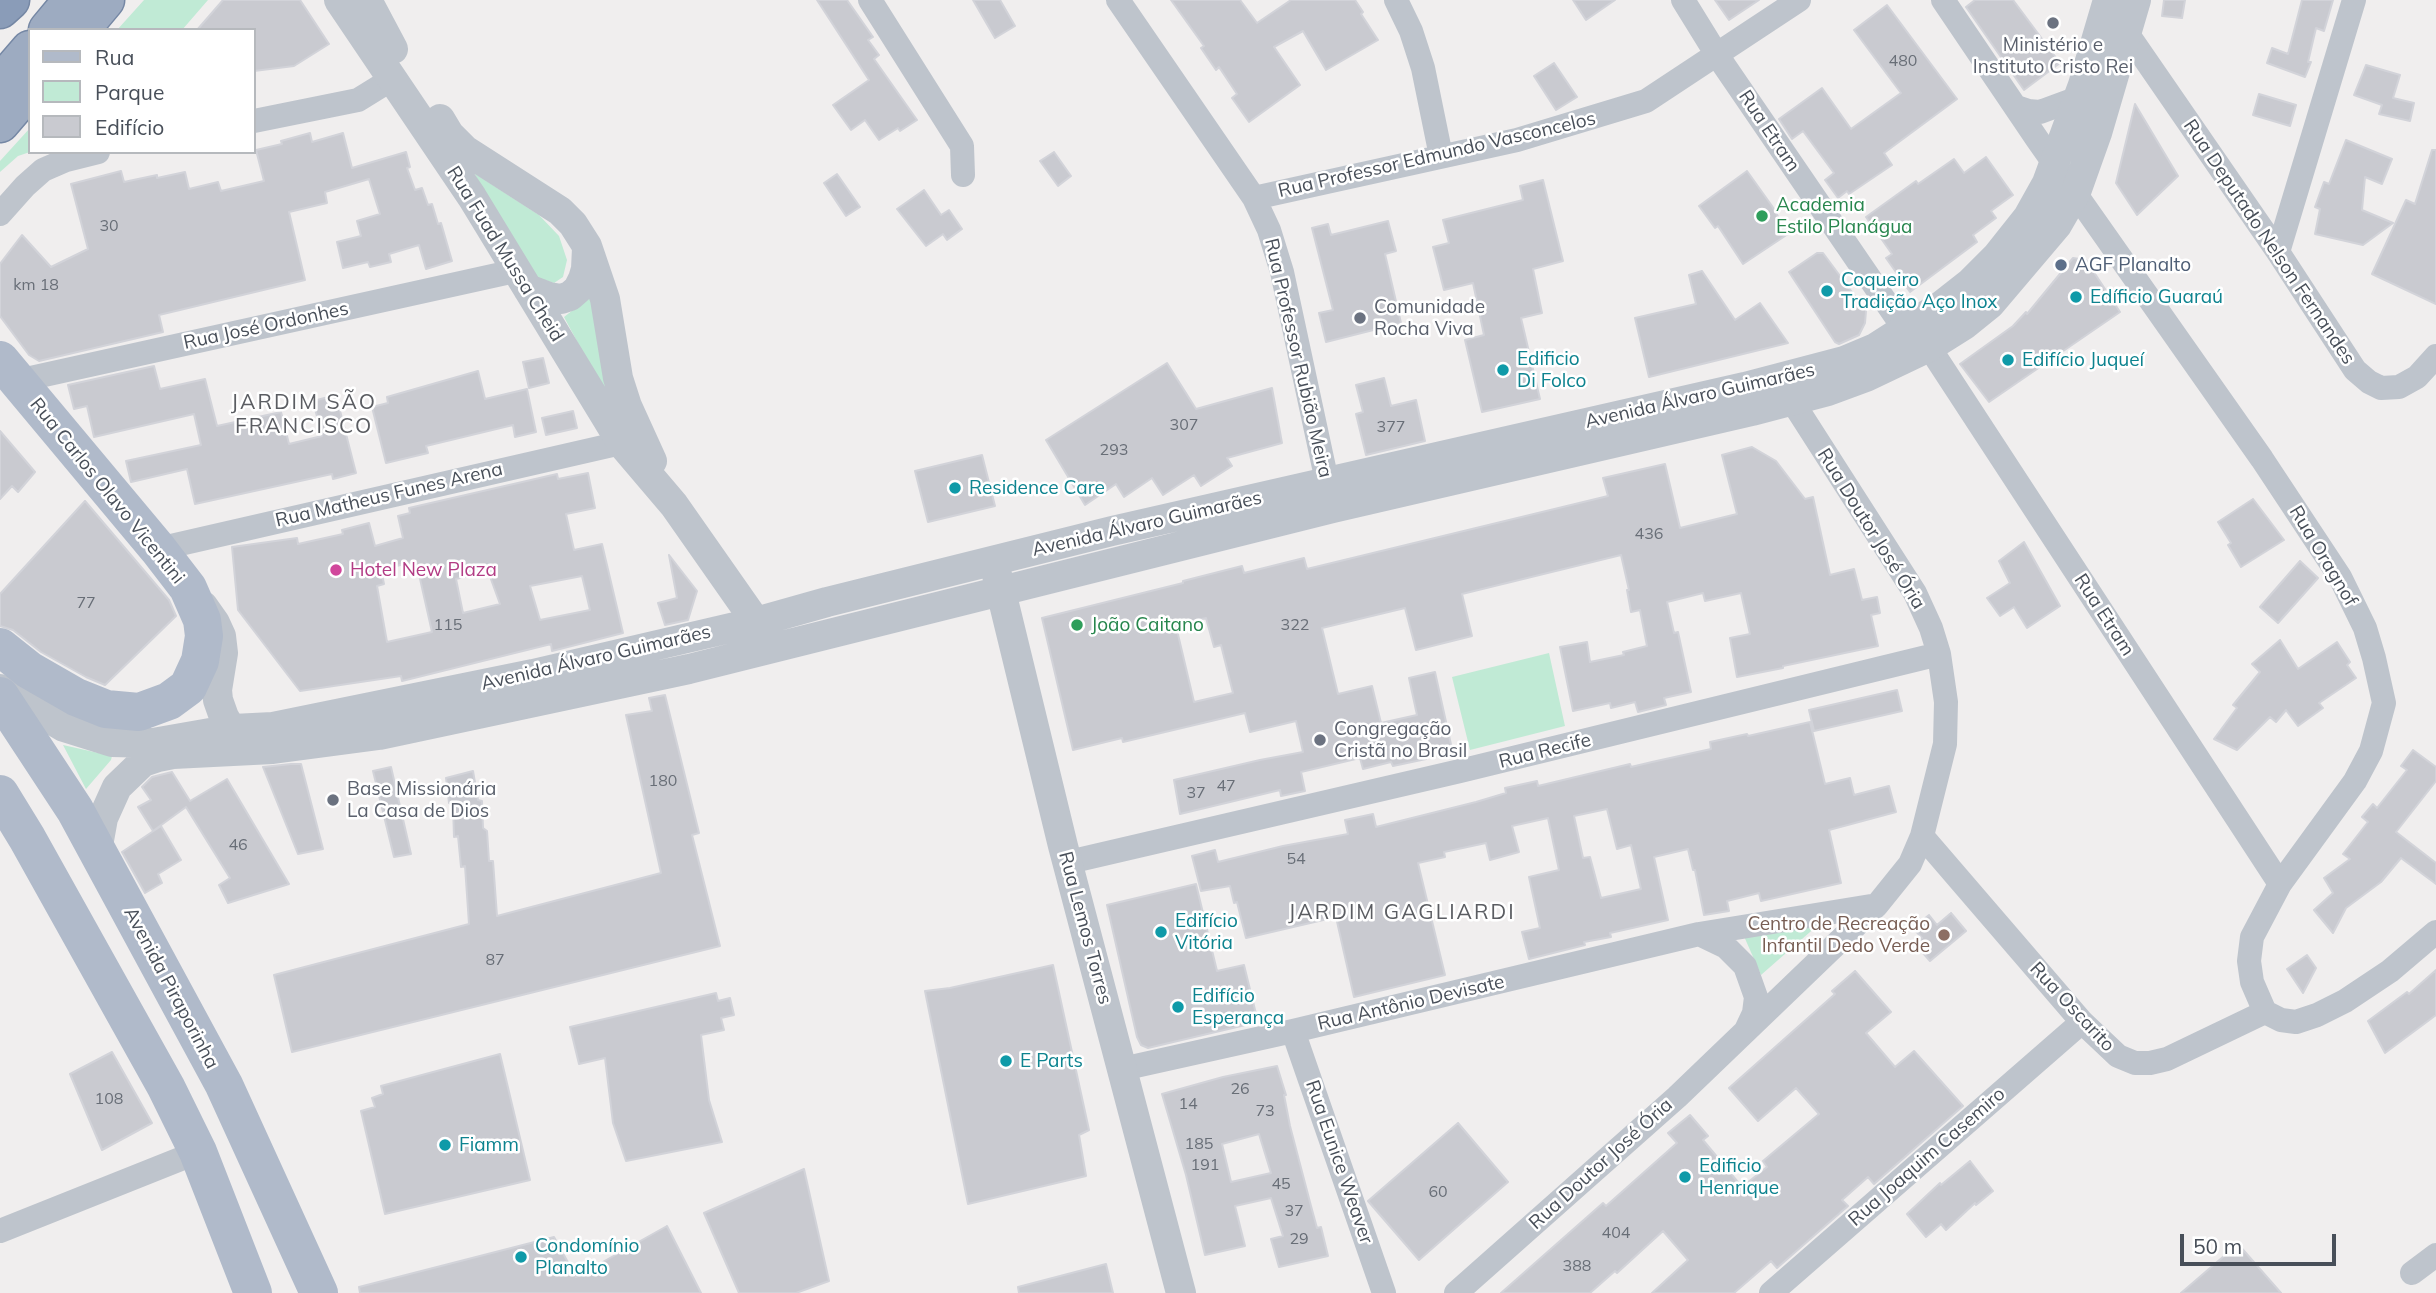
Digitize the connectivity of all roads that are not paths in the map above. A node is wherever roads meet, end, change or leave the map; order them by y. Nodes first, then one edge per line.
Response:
1 (10, 0) edge
2 (339, 0) edge
3 (367, 0) edge
4 (870, 0) edge
5 (1118, 0) edge
6 (1396, 0) edge
7 (1683, 0) edge
8 (1799, 0) edge
9 (1943, 0) edge
10 (2108, 0) edge
11 (2136, 0) edge
12 (2354, 0) edge
13 (92, 8) edge
14 (0, 9) edge
15 (52, 28) edge
16 (2127, 33) junction
17 (28, 52) edge
18 (1717, 55) junction
19 (392, 79) junction
20 (0, 85) edge
21 (28, 90) edge
22 (2078, 98) junction
23 (2017, 107) junction
24 (256, 121) edge
25 (0, 123) edge
26 (90, 154) edge
27 (1441, 156) junction
28 (2054, 161) junction
29 (963, 175) dead end
30 (2076, 192) junction
31 (1254, 198) junction
32 (0, 214) edge
33 (587, 246) junction
34 (2278, 252) junction
35 (522, 280) junction
36 (1905, 330) junction
37 (1929, 347) junction
38 (2436, 356) edge
39 (8, 371) edge
40 (1784, 390) junction
41 (621, 443) junction
42 (1330, 495) junction
43 (674, 505) junction
44 (1170, 518) junction
45 (1177, 547) junction
46 (158, 549) junction
47 (994, 561) junction
48 (1001, 592) junction
49 (756, 622) junction
50 (0, 647) edge
51 (764, 652) junction
52 (1939, 654) junction
53 (15, 680) edge
54 (198, 692) junction
55 (0, 696) edge
56 (177, 739) junction
57 (238, 740) junction
58 (0, 794) edge
59 (1922, 836) junction
60 (97, 851) junction
61 (1069, 862) junction
62 (2280, 884) junction
63 (1877, 905) junction
64 (2436, 932) edge
65 (1699, 934) junction
66 (2265, 1012) junction
67 (2082, 1022) junction
68 (1293, 1031) junction
69 (1744, 1034) junction
70 (1122, 1069) junction
71 (198, 1152) junction
72 (0, 1231) edge
73 (2436, 1255) edge
74 (2412, 1273) dead end
75 (253, 1293) edge
76 (319, 1293) edge
77 (1181, 1293) edge
78 (1384, 1293) edge
79 (1456, 1293) edge
80 (1771, 1293) edge

1 - 14 highway
2 - 19 street, Rua Fuad Mussa Cheid
3 - 33 street, Rua Fuad Mussa Cheid
4 - 29 street
5 - 31 street, Rua Professor Rubião Meira
6 - 27 street
7 - 18 street, Rua Etram
8 - 18 street, Rua Professor Edmundo Vasconcelos
9 - 23 street, Rua Oragnof
10 - 22 street, Avenida Álvaro Guimarães
11 - 16 street, Avenida Álvaro Guimarães
12 - 34 street
13 - 15 highway
16 - 30 street, Avenida Álvaro Guimarães
16 - 34 street, Rua Deputado Nelson Fernandes
17 - 20 highway
18 - 27 street, Rua Professor Edmundo Vasconcelos
18 - 36 street, Rua Etram
19 - 24 street
19 - 35 street, Rua Fuad Mussa Cheid
21 - 25 highway
22 - 23 street
22 - 28 street, Avenida Álvaro Guimarães
23 - 28 street, Rua Oragnof
26 - 32 street
27 - 31 street, Rua Professor Edmundo Vasconcelos
28 - 30 street, Rua Oragnof
28 - 36 street, Avenida Álvaro Guimarães
30 - 37 street, Avenida Álvaro Guimarães
30 - 62 street, Rua Oragnof
31 - 42 street, Rua Professor Rubião Meira
33 - 35 street
33 - 43 street, Rua Fuad Mussa Cheid
34 - 38 street, Rua Deputado Nelson Fernandes
35 - 39 street, Rua José Ordonhes
35 - 41 street, Rua Fuad Mussa Cheid
36 - 40 street, Avenida Álvaro Guimarães
37 - 40 street, Avenida Álvaro Guimarães
37 - 62 street, Rua Etram
39 - 46 main road, Rua Carlos Olavo Vicentini
40 - 42 street, Avenida Álvaro Guimarães
40 - 52 street, Rua Doutor José Ória
41 - 43 street, Rua Fuad Mussa Cheid
41 - 46 street, Rua Matheus Funes Arena
42 - 44 street, Avenida Álvaro Guimarães
42 - 45 street, Avenida Álvaro Guimarães
43 - 49 street, Rua Fuad Mussa Cheid
44 - 45 street
44 - 47 street, Avenida Álvaro Guimarães
45 - 48 street, Avenida Álvaro Guimarães
46 - 54 main road, Rua Carlos Olavo Vicentini
47 - 48 street, Rua Lemos Torres
47 - 49 street, Avenida Álvaro Guimarães
48 - 51 street, Avenida Álvaro Guimarães
48 - 61 street, Rua Lemos Torres
49 - 51 street, Rua Fuad Mussa Cheid
49 - 57 street, Avenida Álvaro Guimarães
50 - 53 main road
51 - 57 street, Avenida Álvaro Guimarães
52 - 59 street, Rua Doutor José Ória
52 - 61 street, Rua Recife
53 - 54 main road
53 - 56 street, Avenida Álvaro Guimarães
54 - 56 street
54 - 57 street
55 - 60 main road, Avenida Piraporinha
56 - 57 street, Avenida Álvaro Guimarães
57 - 60 street, Avenida Álvaro Guimarães
58 - 71 main road
59 - 63 street, Rua Doutor José Ória
59 - 67 street, Rua Oscarito
60 - 76 main road, Avenida Piraporinha
61 - 70 street, Rua Lemos Torres
62 - 66 street, Rua Oragnof
63 - 65 street, Rua Antônio Devisate
63 - 69 street, Rua Doutor José Ória
64 - 66 street
65 - 68 street, Rua Antônio Devisate
65 - 69 street, Rua Doutor José Ória
66 - 67 street, Rua Oscarito
67 - 80 street, Rua Joaquim Casemiro
68 - 70 street, Rua Antônio Devisate
68 - 78 street, Rua Eunice Weaver
69 - 79 street, Rua Doutor José Ória
70 - 77 street, Rua Lemos Torres
71 - 72 street
71 - 75 main road
73 - 74 street

